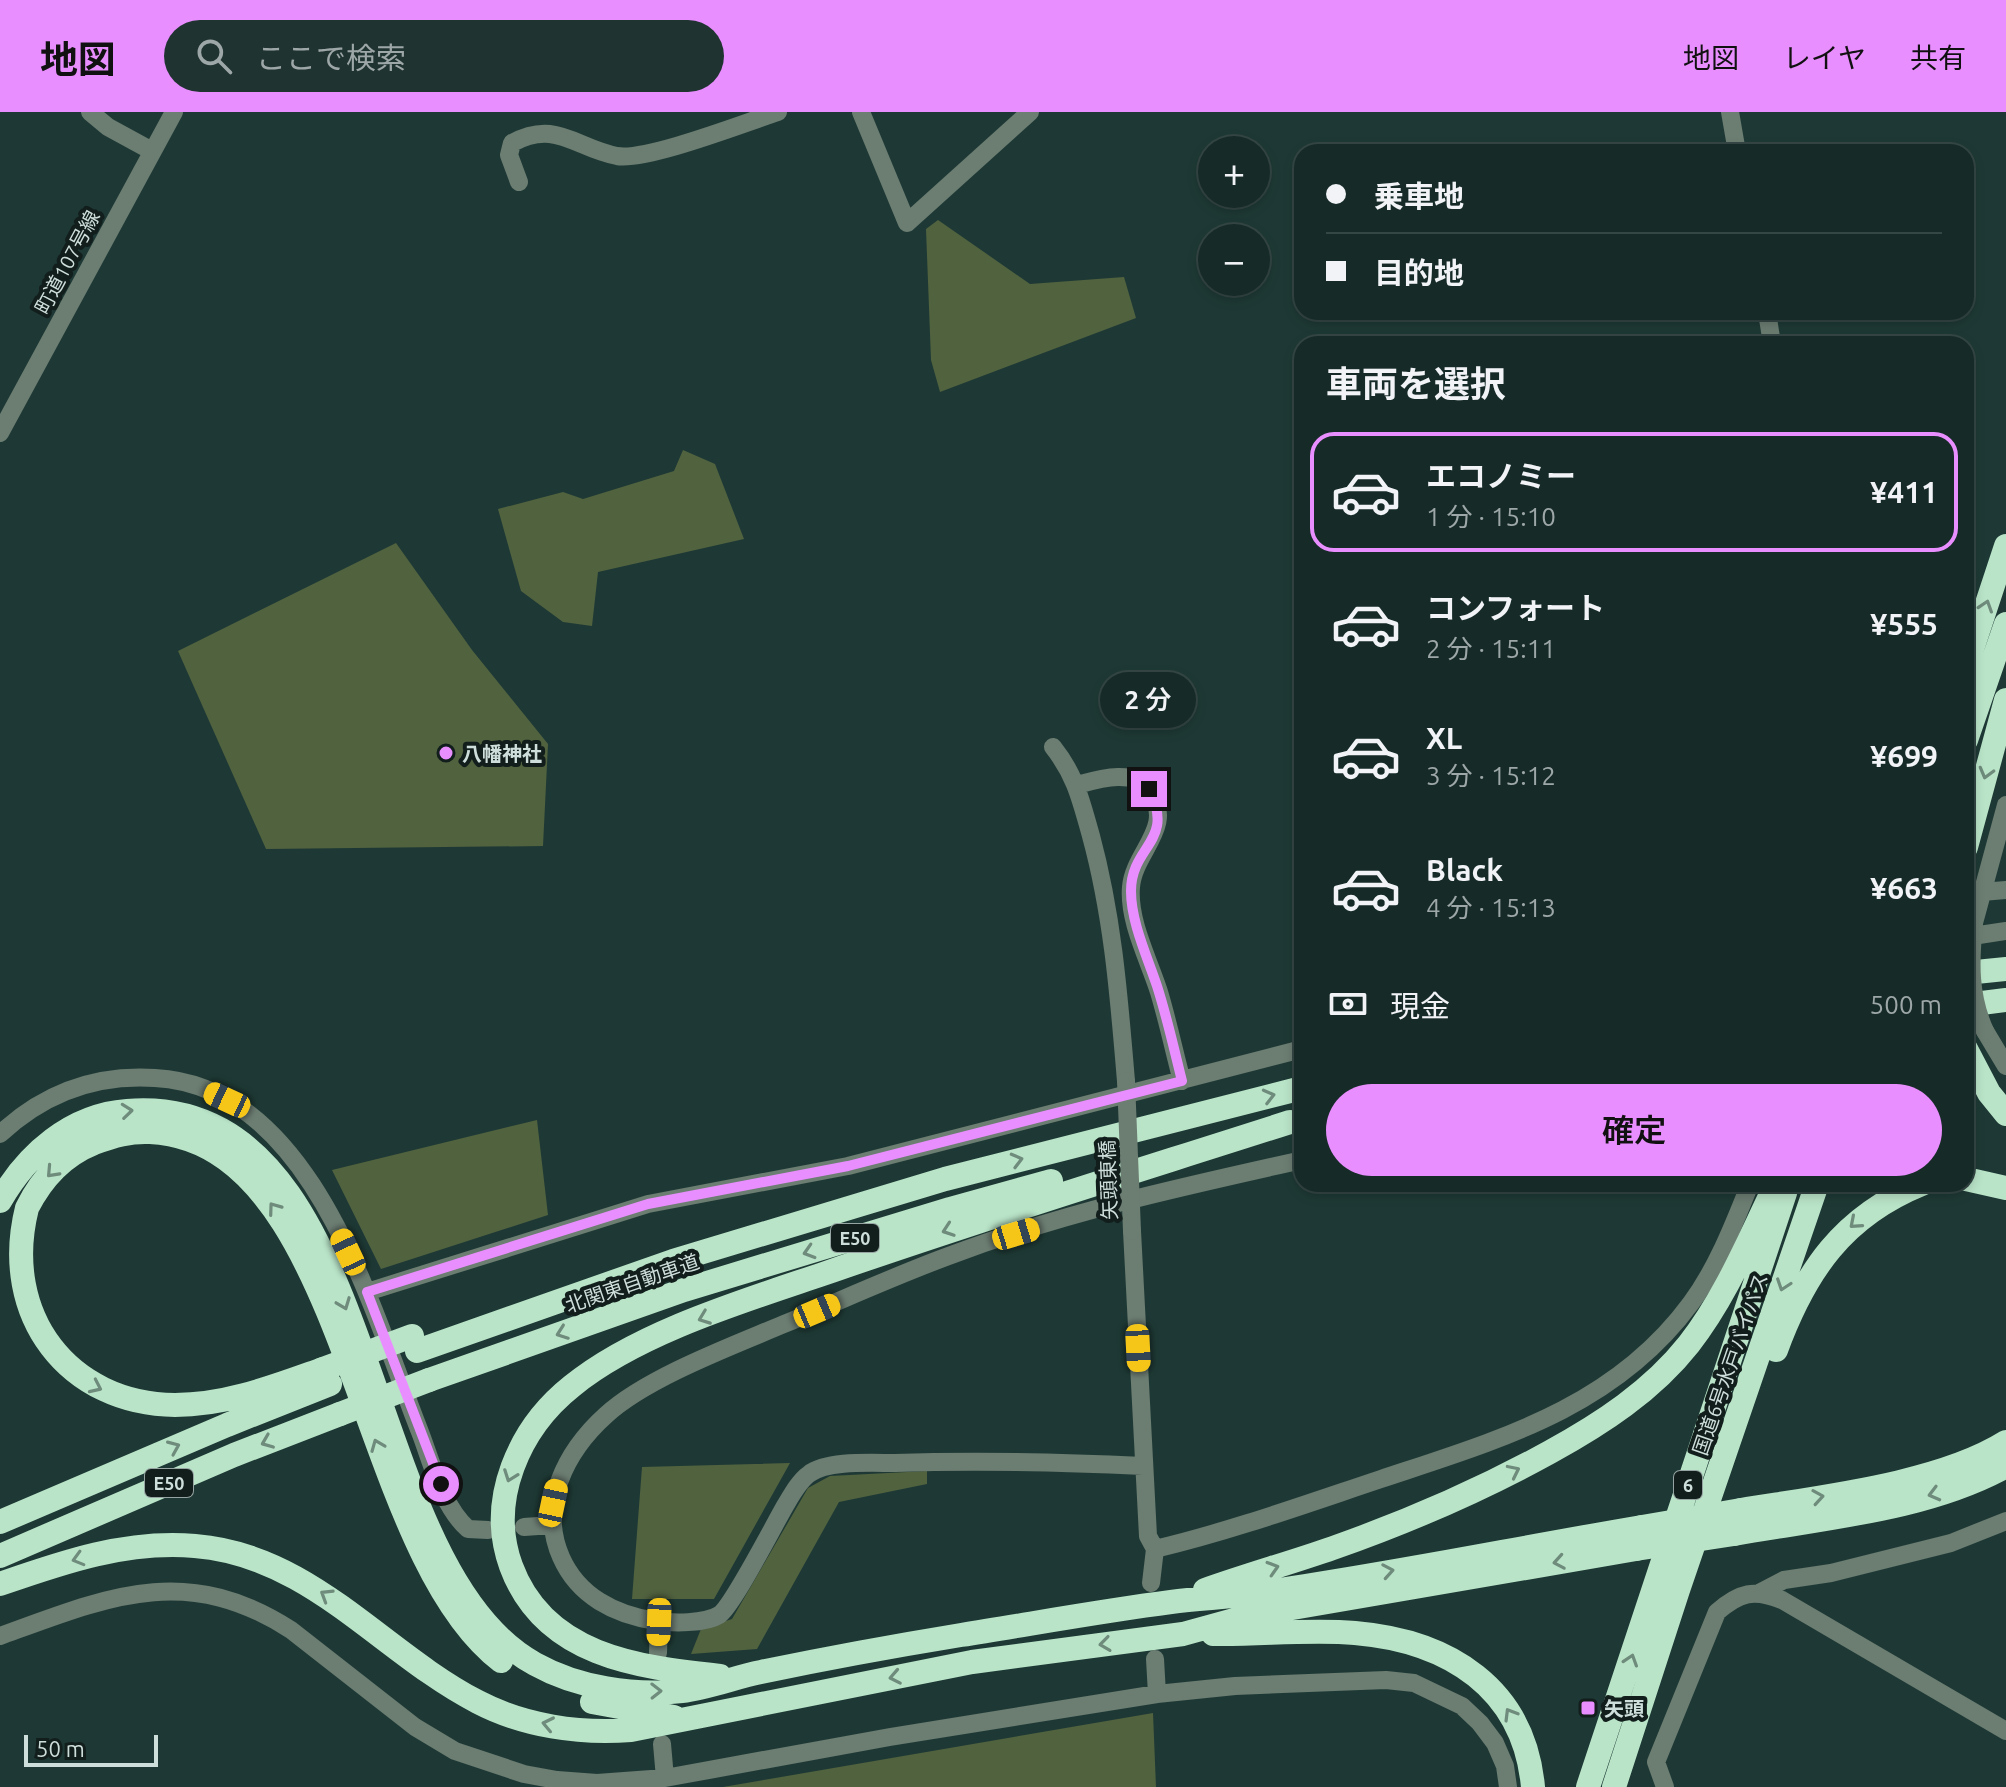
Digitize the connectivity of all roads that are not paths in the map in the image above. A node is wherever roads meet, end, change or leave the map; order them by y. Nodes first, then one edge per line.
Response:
1 (90, 112) edge
2 (174, 112) edge
3 (778, 112) edge
4 (1030, 112) edge
5 (1730, 112) edge
6 (866, 114) edge
7 (1736, 144) edge
8 (152, 151) junction
9 (519, 182) dead end
10 (0, 433) edge
11 (2006, 546) edge
12 (2006, 624) edge
13 (1974, 643) edge
14 (2006, 700) edge
15 (1974, 717) edge
16 (1053, 747) dead end
17 (1077, 785) junction
18 (2006, 805) edge
19 (1974, 818) edge
20 (2006, 890) edge
21 (1982, 892) junction
22 (1974, 917) edge
23 (1974, 930) edge
24 (2006, 931) edge
25 (2006, 969) edge
26 (1974, 972) edge
27 (2006, 1000) edge
28 (1974, 1002) edge
29 (1974, 1004) edge
30 (1294, 1051) edge
31 (1974, 1064) edge
32 (2005, 1064) edge
33 (1182, 1081) junction
34 (1294, 1090) edge
35 (2006, 1114) edge
36 (1294, 1121) edge
37 (1294, 1122) edge
38 (0, 1134) edge
39 (1294, 1162) edge
40 (1974, 1181) edge
41 (2006, 1188) edge
42 (1747, 1192) edge
43 (1772, 1192) edge
44 (1786, 1192) edge
45 (1814, 1192) edge
46 (1905, 1192) edge
47 (0, 1201) edge
48 (367, 1292) junction
49 (326, 1376) junction
50 (2006, 1442) edge
51 (1143, 1466) junction
52 (2006, 1466) edge
53 (2006, 1521) edge
54 (0, 1522) edge
55 (1738, 1522) junction
56 (552, 1525) junction
57 (524, 1527) dead end
58 (488, 1530) dead end
59 (1639, 1538) junction
60 (1155, 1549) junction
61 (0, 1556) edge
62 (1151, 1583) dead end
63 (0, 1584) edge
64 (1678, 1590) junction
65 (1761, 1592) junction
66 (1173, 1602) junction
67 (659, 1622) junction
68 (1183, 1634) junction
69 (0, 1636) edge
70 (658, 1653) dead end
71 (1155, 1659) dead end
72 (735, 1677) junction
73 (1157, 1694) junction
74 (680, 1718) junction
75 (2006, 1731) edge
76 (662, 1744) dead end
77 (665, 1778) junction
78 (1508, 1787) edge
79 (1533, 1787) edge
80 (1588, 1787) edge
81 (1614, 1787) edge
82 (1665, 1787) edge

1 - 8 street
2 - 8 street, 町道107号線
3 - 9 street
4 - 6 street
5 - 7 street
8 - 10 street, 町道107号線
13 -> 11 highway
12 - 15 highway
14 -> 19 highway
16 - 17 street, 矢頭東橋
17 - 33 street
17 - 51 street, 矢頭東橋, bridge
18 - 21 street
20 - 21 street
21 - 22 street
23 - 24 street
25 - 26 highway
27 - 29 highway
28 - 32 street, bridge
30 - 33 street
31 - 35 highway
33 - 48 street
49 -> 34 highway, 北関東自動車道 / E50
36 -> 61 highway, 北関東自動車道 / E50, bridge
37 -> 72 highway
38 - 48 street
39 - 56 street
40 - 41 highway
42 - 60 street
66 -> 43 highway
80 -> 44 highway, 国道6号水戸バイパス / 6
45 -> 64 highway, 国道6号水戸バイパス / 6
46 -> 64 highway
47 -> 72 highway
48 - 58 street
54 -> 49 highway, 北関東自動車道 / E50
74 -> 49 highway
55 -> 50 highway
51 - 60 street, 矢頭東橋
51 - 67 street
52 -> 55 highway
53 - 65 street
55 - 59 highway, bridge
56 - 57 street
56 - 67 street
66 -> 59 highway
59 -> 68 highway
60 - 62 street, 矢頭東橋
74 -> 63 highway
64 - 81 highway, 国道6号水戸バイパス / 6
65 - 75 street
65 - 82 street
66 - 72 highway
67 - 70 street
68 -> 74 highway
79 -> 68 highway
69 - 77 street
71 - 73 street
73 - 77 street
73 - 78 street
76 - 77 street

